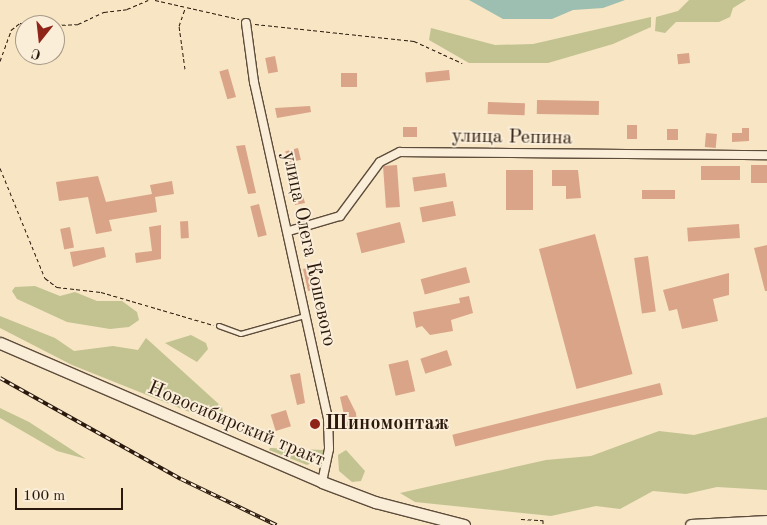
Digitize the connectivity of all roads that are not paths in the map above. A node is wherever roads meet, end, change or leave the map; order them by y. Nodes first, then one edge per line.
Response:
1 (246, 23) road end
2 (767, 155) edge
3 (289, 231) junction
4 (305, 316) junction
5 (219, 326) road end
6 (0, 343) edge
7 (322, 482) junction
8 (767, 521) edge
9 (464, 525) edge
10 (691, 525) edge

1 - 3 street, улица Олега Кошевого
2 - 3 street, улица Репина
3 - 4 street, улица Олега Кошевого
4 - 5 lane
4 - 7 street, улица Олега Кошевого
6 - 7 main road, Новосибирский тракт
7 - 9 main road, Новосибирский тракт
8 - 10 main road

